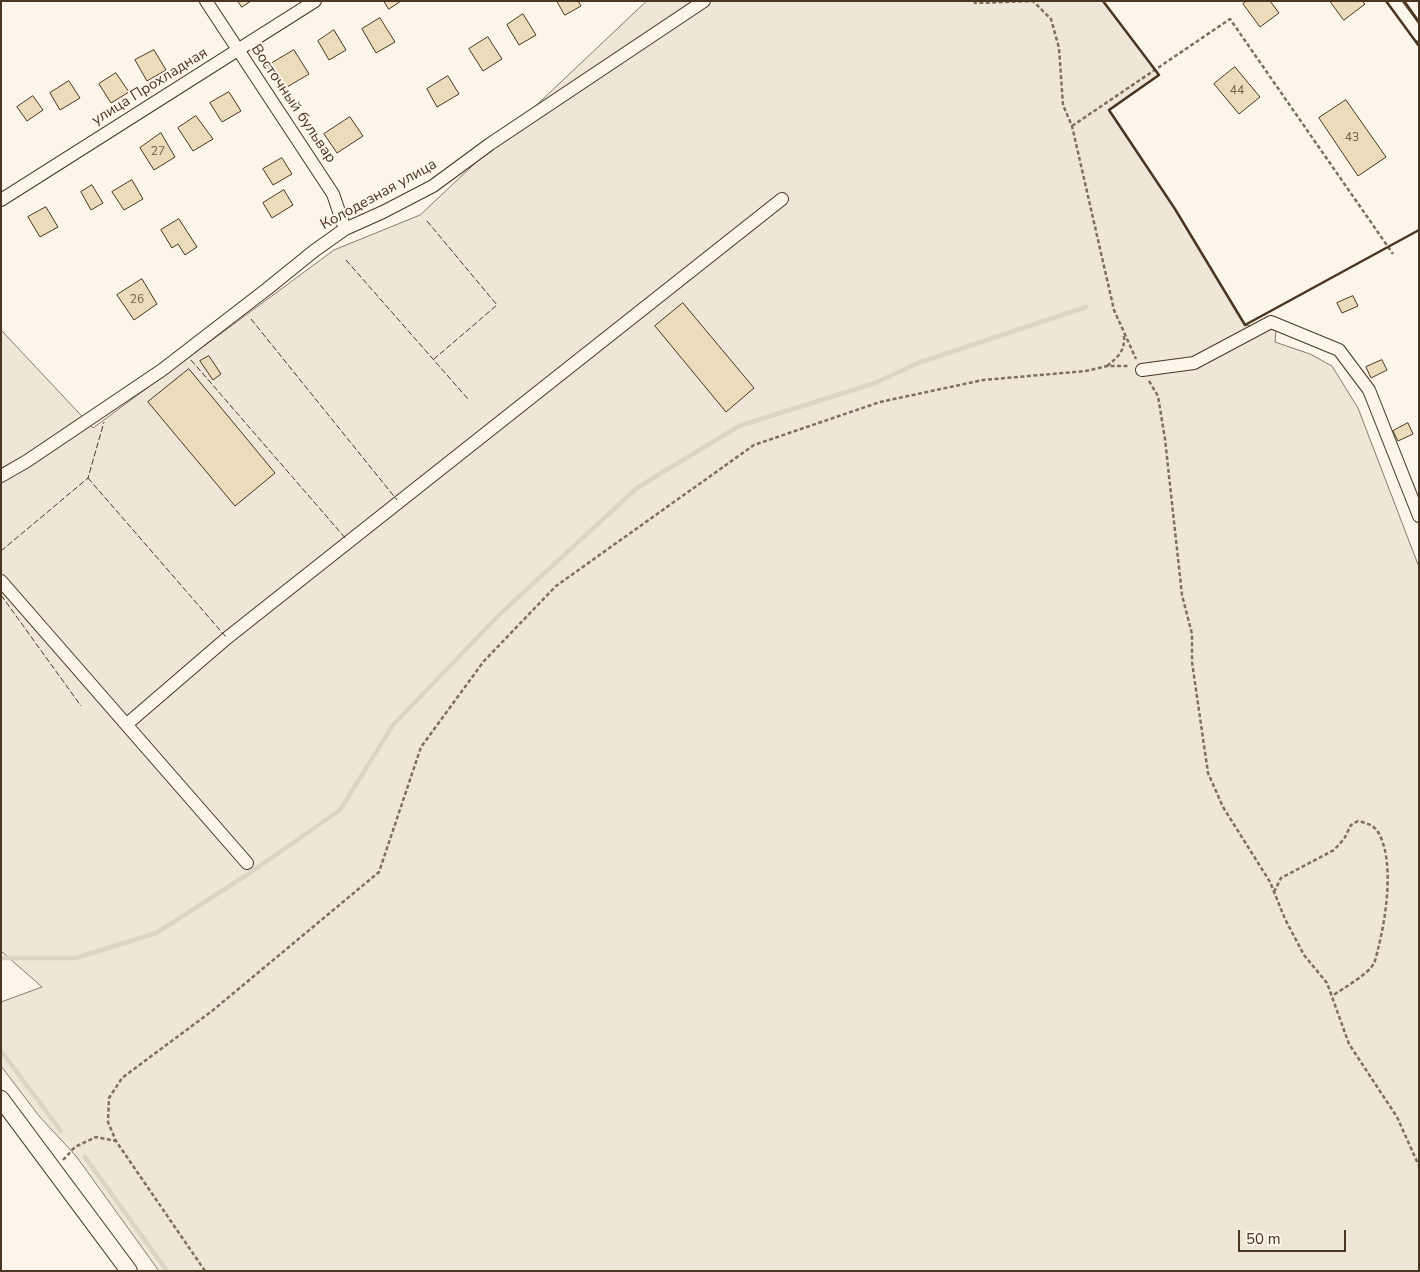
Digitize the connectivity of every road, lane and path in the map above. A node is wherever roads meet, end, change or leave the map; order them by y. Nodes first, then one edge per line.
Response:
1 (206, 1) edge
2 (316, 1) edge
3 (704, 1) edge
4 (974, 1) edge
5 (1033, 1) edge
6 (1394, 1) edge
7 (1419, 35) edge
8 (238, 50) junction
9 (1072, 126) junction
10 (782, 199) dead end
11 (1, 200) edge
12 (345, 229) junction
13 (1393, 254) dead end
14 (1124, 332) junction
15 (1107, 366) junction
16 (1142, 370) junction
17 (1, 476) edge
18 (1419, 516) edge
19 (1, 580) edge
20 (127, 724) junction
21 (247, 863) dead end
22 (1274, 892) junction
23 (1332, 996) junction
24 (1, 1099) edge
25 (116, 1141) junction
26 (1419, 1166) edge
27 (54, 1170) junction
28 (130, 1271) edge
29 (205, 1271) edge

1 - 8 street, Восточный бульвар
2 - 8 street, улица Прохладная
3 - 12 street, Колодезная улица
4 - 5 path
5 - 9 path
6 - 7 street
8 - 11 street, улица Прохладная
8 - 12 street, Восточный бульвар
9 - 13 path
9 - 14 path
10 - 20 street
12 - 17 street, Колодезная улица
14 - 15 path
14 - 16 path
15 - 16 path
15 - 25 path
16 - 18 street
16 - 22 path
19 - 20 street
20 - 21 street
22 - 23 path
22 - 23 path
23 - 26 path
24 - 27 street
25 - 27 path
25 - 29 path
27 - 28 street

